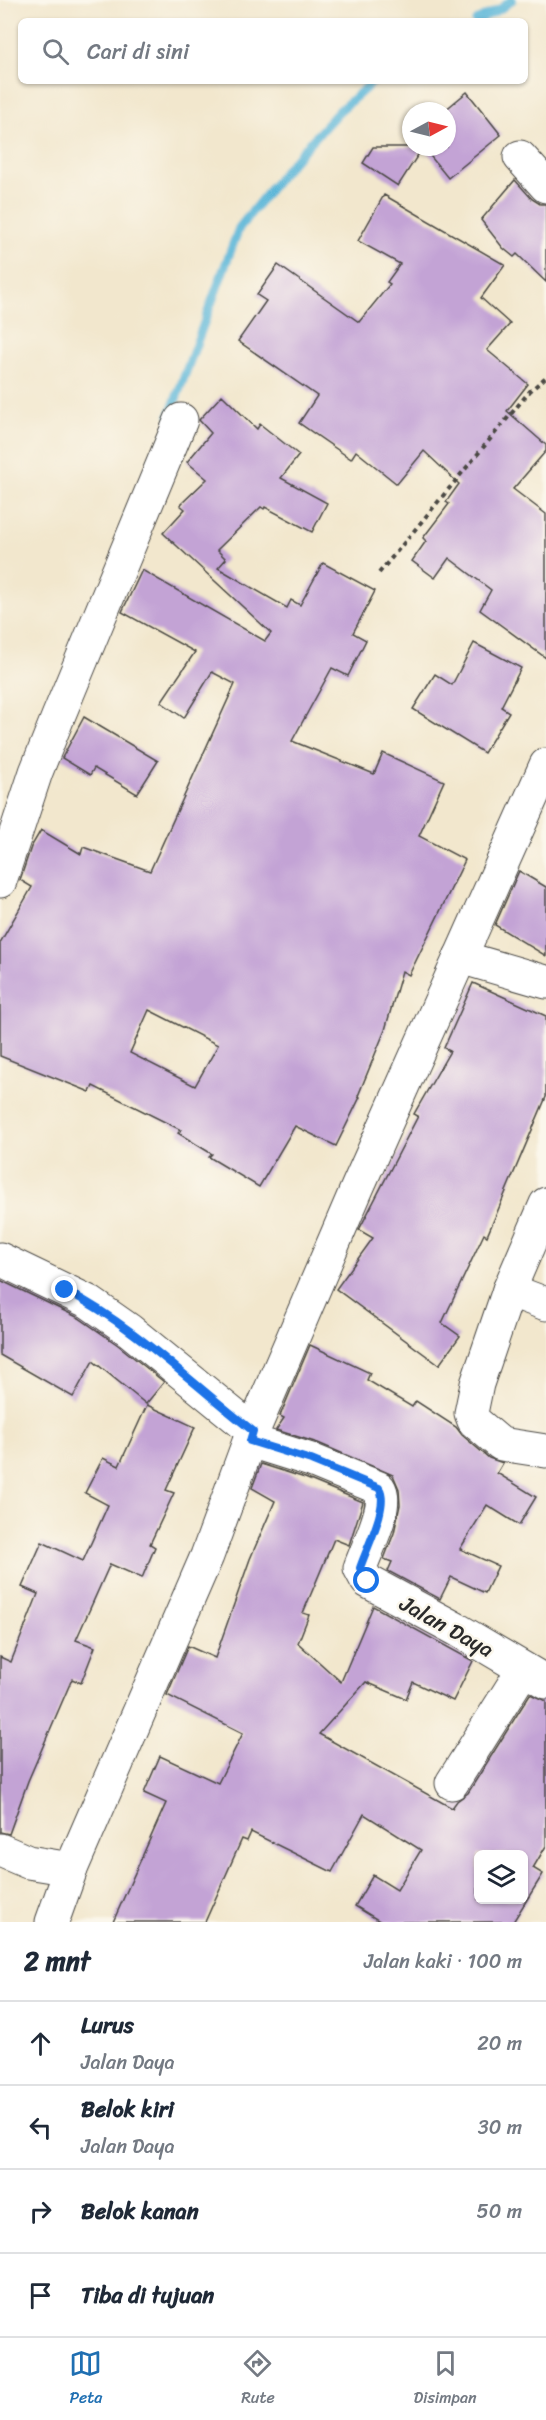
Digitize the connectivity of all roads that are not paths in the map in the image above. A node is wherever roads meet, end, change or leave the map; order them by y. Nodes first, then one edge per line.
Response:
1 (520, 157) dead end
2 (546, 186) edge
3 (181, 420) dead end
4 (546, 765) edge
5 (0, 881) edge
6 (460, 957) junction
7 (546, 982) edge
8 (546, 1204) edge
9 (0, 1259) edge
10 (509, 1290) junction
11 (546, 1304) edge
12 (252, 1436) junction
13 (546, 1452) edge
14 (535, 1676) edge
15 (452, 1783) dead end
16 (0, 1850) edge
17 (71, 1869) junction
18 (52, 1922) edge

1 - 2 street
3 - 5 street
4 - 6 street
6 - 7 street
6 - 12 street
8 - 10 street
9 - 12 street
10 - 11 street
10 - 13 street
12 - 14 street, Jalan Daya
12 - 17 street
14 - 15 street
16 - 17 street
17 - 18 street

